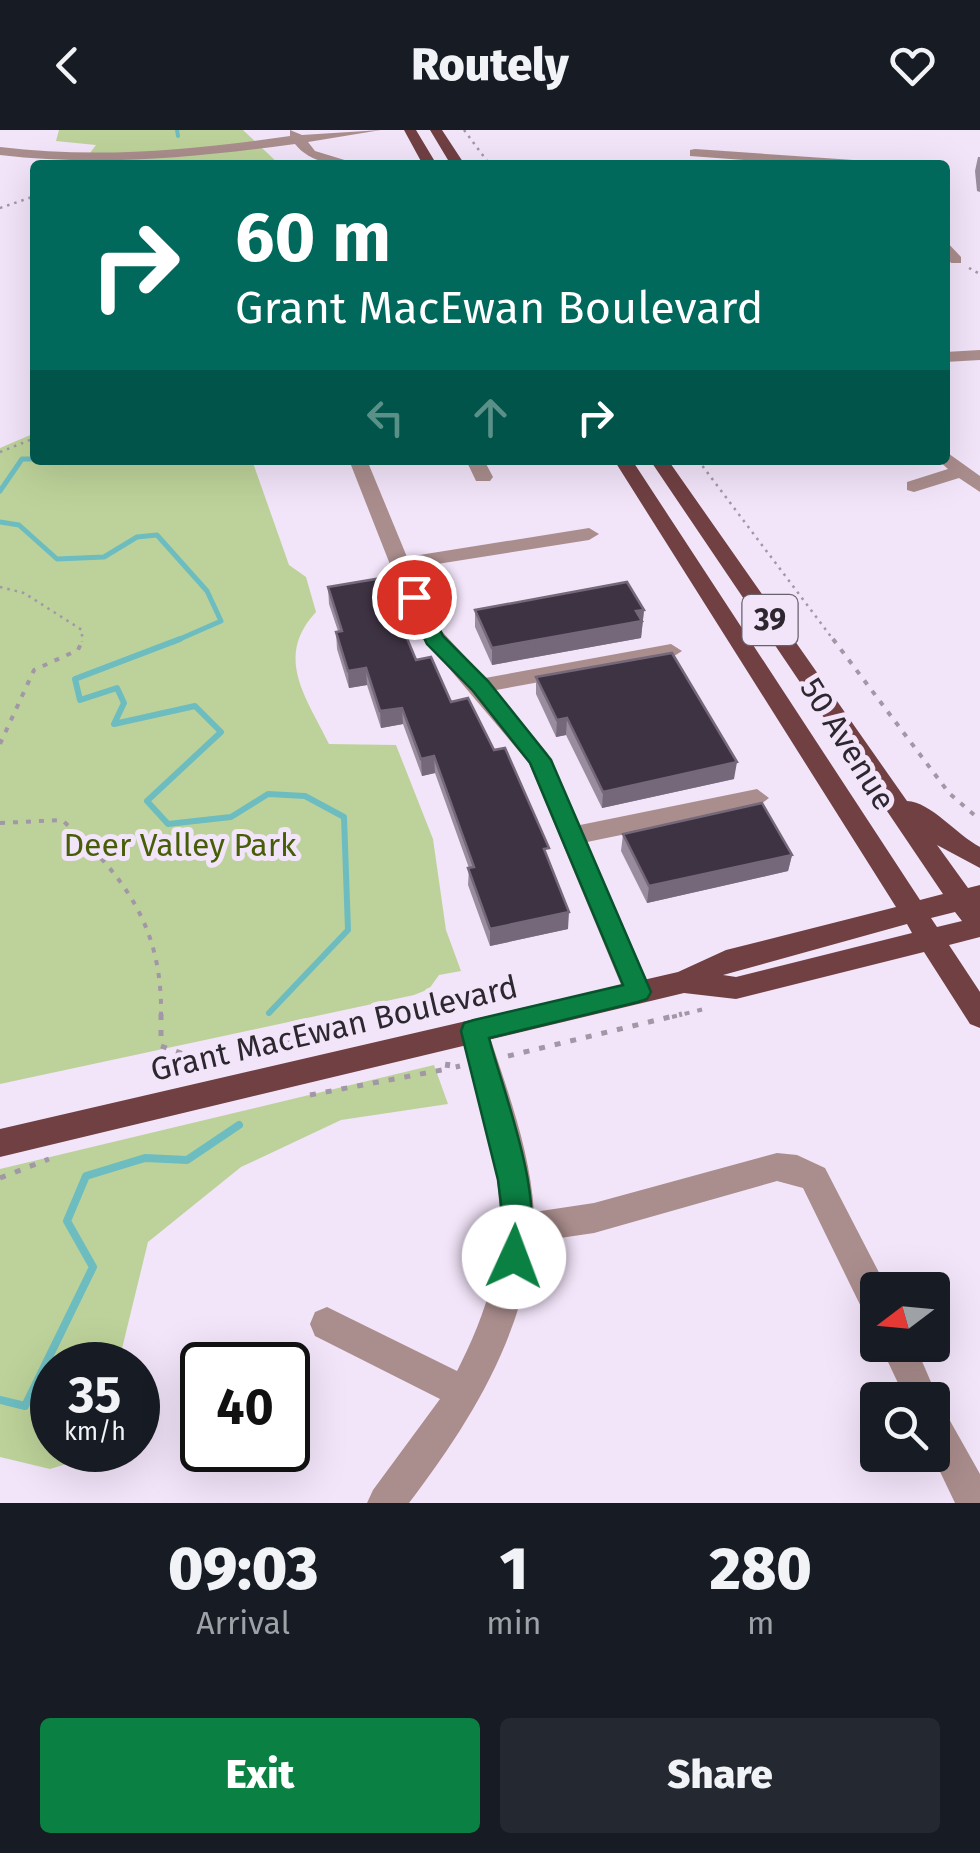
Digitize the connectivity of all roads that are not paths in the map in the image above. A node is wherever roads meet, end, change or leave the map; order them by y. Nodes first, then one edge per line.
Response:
1 (313, 130) edge
2 (374, 130) edge
3 (410, 130) edge
4 (436, 130) edge
5 (296, 136) junction
6 (0, 142) edge
7 (708, 142) dead end
8 (0, 152) edge
9 (696, 153) junction
10 (60, 160) edge
11 (138, 160) edge
12 (334, 160) edge
13 (427, 160) edge
14 (455, 160) edge
15 (689, 160) edge
16 (796, 160) edge
17 (950, 251) edge
18 (956, 260) dead end
19 (980, 355) edge
20 (950, 357) edge
21 (952, 464) edge
22 (360, 465) edge
23 (626, 465) edge
24 (662, 465) edge
25 (914, 486) dead end
26 (980, 486) edge
27 (588, 534) dead end
28 (401, 564) junction
29 (671, 651) edge
30 (480, 686) junction
31 (880, 780) junction
32 (757, 798) dead end
33 (573, 836) junction
34 (980, 858) edge
35 (971, 898) edge
36 (912, 911) junction
37 (980, 927) edge
38 (932, 939) junction
39 (684, 982) junction
40 (638, 992) junction
41 (980, 1016) edge
42 (478, 1046) junction
43 (0, 1143) edge
44 (518, 1229) junction
45 (861, 1272) edge
46 (327, 1324) dead end
47 (465, 1393) junction
48 (950, 1453) edge
49 (386, 1503) edge
50 (975, 1503) edge

1 - 5 street
2 - 5 street
3 - 13 main road
4 - 14 main road
5 - 6 street
5 - 11 street
5 - 12 street
7 - 9 street
8 - 10 street
9 - 15 street
9 - 16 street
17 - 18 street
19 - 20 street
21 - 25 street
21 - 26 street
22 - 28 street
23 - 36 main road, 50 Avenue / 39
24 - 31 main road, 50 Avenue / 39
27 - 28 street
28 - 30 street
29 - 30 street
30 - 33 street
31 - 34 main road
31 - 35 main road, 50 Avenue / 39
32 - 33 street
33 - 40 street
35 - 36 main road, Grant MacEwan Boulevard
35 - 37 main road, 50 Avenue / 39
36 - 38 main road, 50 Avenue / 39
36 - 39 main road, Grant MacEwan Boulevard
37 - 38 main road, Grant MacEwan Boulevard
38 - 39 main road, Grant MacEwan Boulevard
38 - 41 main road, 50 Avenue / 39
39 - 40 main road, Grant MacEwan Boulevard
40 - 42 main road, Grant MacEwan Boulevard
42 - 43 main road, Grant MacEwan Boulevard
42 - 44 street
44 - 45 street
44 - 47 street
46 - 47 street
47 - 49 street
48 - 50 street

